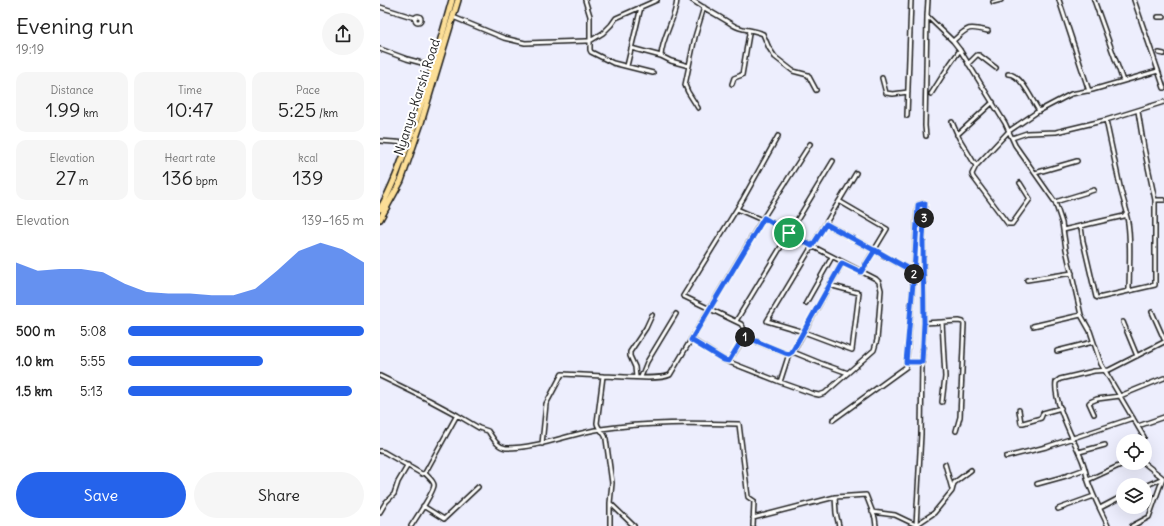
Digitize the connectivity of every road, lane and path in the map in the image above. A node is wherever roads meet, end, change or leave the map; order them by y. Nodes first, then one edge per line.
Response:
1 (452, 0) edge
2 (458, 0) edge
3 (585, 0) edge
4 (657, 0) edge
5 (677, 0) edge
6 (692, 0) edge
7 (911, 0) edge
8 (928, 0) edge
9 (1001, 0) edge
10 (1059, 0) edge
11 (1094, 0) edge
12 (1134, 0) edge
13 (993, 2) dead end
14 (380, 7) edge
15 (641, 7) junction
16 (704, 7) junction
17 (927, 16) junction
18 (1158, 16) dead end
19 (453, 17) junction
20 (1164, 17) edge
21 (416, 18) dead end
22 (591, 30) junction
23 (748, 30) junction
24 (988, 31) dead end
25 (597, 36) junction
26 (953, 40) junction
27 (590, 41) junction
28 (442, 45) junction
29 (380, 48) edge
30 (630, 48) junction
31 (960, 50) junction
32 (1159, 53) dead end
33 (1164, 54) edge
34 (661, 56) junction
35 (968, 64) junction
36 (434, 66) junction
37 (627, 66) junction
38 (689, 66) junction
39 (996, 68) dead end
40 (1158, 71) junction
41 (653, 73) dead end
42 (1008, 74) dead end
43 (882, 78) dead end
44 (1123, 81) junction
45 (732, 84) dead end
46 (1164, 88) edge
47 (816, 90) dead end
48 (1089, 91) junction
49 (908, 92) junction
50 (932, 94) dead end
51 (993, 102) junction
52 (1164, 102) edge
53 (698, 108) dead end
54 (1039, 111) junction
55 (1138, 111) junction
56 (907, 116) dead end
57 (1106, 120) junction
58 (952, 122) dead end
59 (1010, 131) junction
60 (957, 135) junction
61 (778, 136) dead end
62 (926, 136) dead end
63 (1012, 138) junction
64 (380, 141) edge
65 (408, 143) junction
66 (810, 144) dead end
67 (833, 160) dead end
68 (1077, 161) dead end
69 (976, 166) junction
70 (856, 173) dead end
71 (1035, 173) junction
72 (1020, 183) dead end
73 (1094, 190) dead end
74 (388, 200) junction
75 (1155, 200) junction
76 (1164, 200) edge
77 (839, 201) junction
78 (1055, 202) junction
79 (380, 209) edge
80 (736, 209) junction
81 (1126, 214) junction
82 (380, 219) edge
83 (763, 219) junction
84 (826, 224) junction
85 (1081, 227) junction
86 (1063, 230) junction
87 (789, 233) junction
88 (812, 246) junction
89 (875, 250) junction
90 (832, 257) junction
91 (842, 263) junction
92 (861, 272) junction
93 (914, 272) junction
94 (1072, 273) junction
95 (1028, 280) dead end
96 (829, 285) junction
97 (1130, 291) junction
98 (806, 303) dead end
99 (710, 308) junction
100 (1152, 312) dead end
101 (676, 314) dead end
102 (652, 315) dead end
103 (1081, 315) junction
104 (736, 321) junction
105 (942, 322) junction
106 (1123, 322) dead end
107 (924, 323) junction
108 (1033, 326) dead end
109 (804, 332) junction
110 (744, 336) junction
111 (691, 340) junction
112 (1164, 341) edge
113 (1093, 342) junction
114 (1057, 351) dead end
115 (791, 353) junction
116 (1137, 356) junction
117 (729, 361) junction
118 (906, 362) junction
119 (922, 362) junction
120 (1105, 370) junction
121 (848, 373) junction
122 (380, 376) edge
123 (603, 376) junction
124 (636, 377) junction
125 (641, 377) junction
126 (1164, 378) edge
127 (780, 382) junction
128 (1120, 396) junction
129 (942, 402) dead end
130 (1061, 408) junction
131 (1019, 410) dead end
132 (1094, 414) dead end
133 (457, 415) junction
134 (1164, 417) edge
135 (1133, 418) junction
136 (833, 420) dead end
137 (1138, 426) junction
138 (599, 429) junction
139 (956, 432) dead end
140 (1142, 434) edge
141 (1072, 439) junction
142 (542, 444) junction
143 (1105, 445) dead end
144 (380, 451) edge
145 (1079, 452) junction
146 (1006, 457) dead end
147 (945, 464) dead end
148 (408, 465) junction
149 (1116, 467) edge
150 (1085, 469) junction
151 (1152, 469) edge
152 (972, 470) dead end
153 (425, 473) junction
154 (1163, 478) edge
155 (1088, 480) junction
156 (1152, 483) edge
157 (1037, 484) dead end
158 (478, 487) dead end
159 (952, 491) junction
160 (1094, 496) junction
161 (836, 497) junction
162 (1116, 500) edge
163 (610, 503) junction
164 (423, 506) junction
165 (1100, 508) junction
166 (1058, 509) dead end
167 (380, 512) edge
168 (872, 512) junction
169 (753, 518) junction
170 (916, 525) edge
171 (1108, 525) edge
172 (411, 526) edge
173 (610, 526) edge
174 (634, 526) edge
175 (753, 526) edge
176 (839, 526) edge
177 (876, 526) edge
178 (1103, 526) edge
179 (1132, 526) edge

1 - 28 main road, Nyanya-Karshi Road
2 - 19 main road, Nyanya-Karshi Road
3 - 22 street
4 - 15 street
5 - 34 street
6 - 16 street
7 - 49 street
8 - 17 street
9 - 13 street
10 - 48 street
11 - 44 street
12 - 40 street
14 - 21 street
15 - 25 street
15 - 30 street
16 - 23 street
16 - 38 street
17 - 26 street
17 - 62 street
18 - 20 street
19 - 27 street
19 - 28 main road, Nyanya-Karshi Road
22 - 25 street
22 - 27 street
23 - 45 street
23 - 47 street
24 - 26 street
25 - 27 street
26 - 31 street
27 - 37 street
28 - 36 main road, Nyanya-Karshi Road
28 - 74 main road, Nyanya-Karshi Road
29 - 36 street
30 - 34 street
30 - 37 street
31 - 35 street
31 - 50 street
32 - 33 street
34 - 38 street
35 - 39 street
35 - 51 street
36 - 65 main road, Nyanya-Karshi Road
37 - 41 street
38 - 53 street
40 - 44 street
40 - 46 street
42 - 54 street
43 - 49 street
44 - 48 street
48 - 54 street
49 - 56 street
51 - 59 street
51 - 60 street
52 - 55 street
54 - 59 street
55 - 57 street
55 - 75 street
57 - 63 street
57 - 81 street
58 - 60 street
59 - 63 street
59 - 69 street
60 - 69 street
61 - 80 street
63 - 71 street
64 - 65 street
65 - 74 main road, Nyanya-Karshi Road
66 - 83 street
67 - 87 street
68 - 71 street
69 - 72 street
70 - 77 street
71 - 78 street
73 - 78 street
74 - 79 main road, Nyanya-Karshi Road
74 - 82 main road, Nyanya-Karshi Road
75 - 76 street
75 - 97 street
77 - 84 street
77 - 89 street
78 - 86 street
80 - 83 street
80 - 99 street
81 - 85 street
81 - 97 street
83 - 87 street
83 - 99 street
84 - 88 street
84 - 89 street
85 - 86 street
85 - 97 street
86 - 94 street
87 - 88 street
87 - 104 street
88 - 90 street
88 - 109 street
89 - 92 street
89 - 93 street
90 - 91 street
90 - 98 street
91 - 92 street
91 - 96 street
92 - 121 street
93 - 107 street
93 - 118 street
94 - 95 street
94 - 103 street
96 - 109 street
96 - 109 street
99 - 104 street
99 - 111 street
100 - 112 street
101 - 125 street
102 - 124 street
103 - 108 street
103 - 113 street
104 - 110 street
105 - 107 street
105 - 129 street
105 - 139 street
106 - 116 street
107 - 119 street
109 - 115 street
110 - 115 street
110 - 117 street
111 - 117 street
111 - 125 street
112 - 116 street
113 - 114 street
113 - 120 street
115 - 121 street
115 - 127 street
116 - 120 street
117 - 127 street
118 - 119 street
118 - 136 street
119 - 170 street
120 - 128 street
120 - 130 street
121 - 127 street
122 - 133 street
123 - 124 street
123 - 138 street
123 - 142 street
124 - 125 street
126 - 128 street
128 - 132 street
128 - 135 street
130 - 131 street
130 - 141 street
133 - 142 street
133 - 153 street
134 - 137 street
135 - 137 street
135 - 141 street
137 - 140 street
138 - 142 street
138 - 163 street
138 - 169 street
141 - 145 street
141 - 146 street
143 - 145 street
144 - 148 street
145 - 150 street
147 - 159 street
148 - 153 street
148 - 167 street
149 - 155 street
150 - 155 street
150 - 157 street
151 - 154 street
152 - 159 street
153 - 164 street
154 - 156 street
154 - 179 street
155 - 160 street
158 - 164 street
159 - 170 street
160 - 165 street
160 - 166 street
161 - 168 street
161 - 169 street
161 - 176 street
162 - 165 street
163 - 173 street
163 - 174 street
164 - 172 street
165 - 171 street
168 - 170 street
168 - 177 street
169 - 175 street
171 - 178 street

